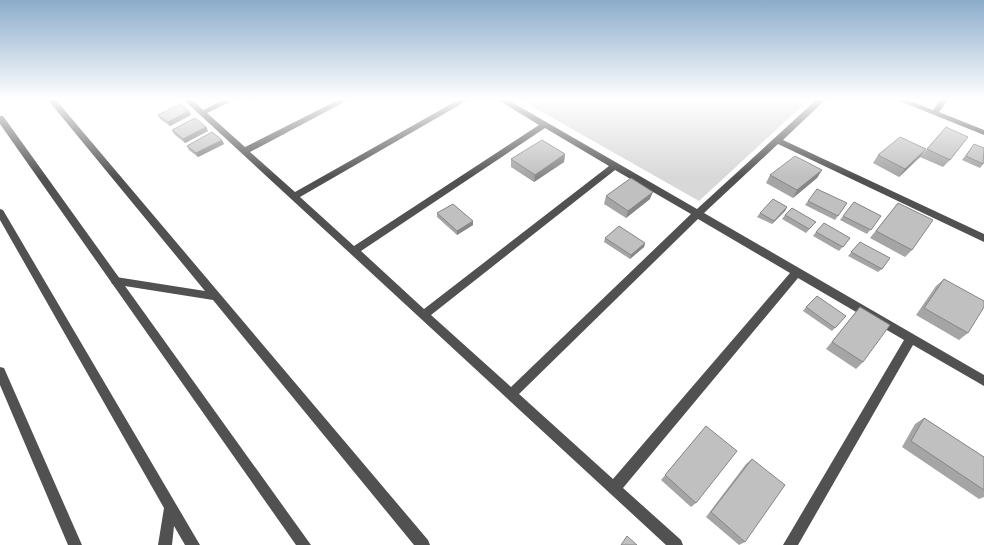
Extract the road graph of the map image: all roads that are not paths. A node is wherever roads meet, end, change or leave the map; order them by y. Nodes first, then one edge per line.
1 (5, 125) edge
2 (73, 125) edge
3 (216, 125) edge
4 (294, 125) edge
5 (419, 125) edge
6 (542, 125) edge
7 (546, 125) edge
8 (793, 125) edge
9 (964, 125) edge
10 (984, 133) edge
11 (777, 140) junction
12 (244, 151) junction
13 (615, 166) junction
14 (294, 197) junction
15 (0, 212) edge
16 (697, 214) junction
17 (984, 238) edge
18 (354, 251) junction
19 (797, 272) junction
20 (116, 281) junction
21 (213, 296) junction
22 (424, 316) junction
23 (911, 339) junction
24 (0, 372) edge
25 (984, 381) edge
26 (511, 394) junction
27 (614, 488) junction
28 (170, 509) junction
29 (74, 545) edge
30 (165, 545) edge
31 (193, 545) edge
32 (304, 545) edge
33 (423, 545) edge
34 (676, 545) edge
35 (790, 545) edge

1 - 20 street
2 - 21 street
3 - 12 street
4 - 12 street
5 - 14 street
6 - 18 street
7 - 13 street
8 - 11 street
9 - 10 street
11 - 16 street
11 - 17 street
12 - 14 street
13 - 16 street
13 - 22 street
14 - 18 street
15 - 28 street
16 - 19 street
16 - 26 street
18 - 22 street
19 - 23 street
19 - 27 street
20 - 21 street
20 - 32 street
21 - 33 street
22 - 26 street
23 - 25 street
23 - 35 street
24 - 29 street
26 - 27 street
27 - 34 street
28 - 30 street
28 - 31 street

